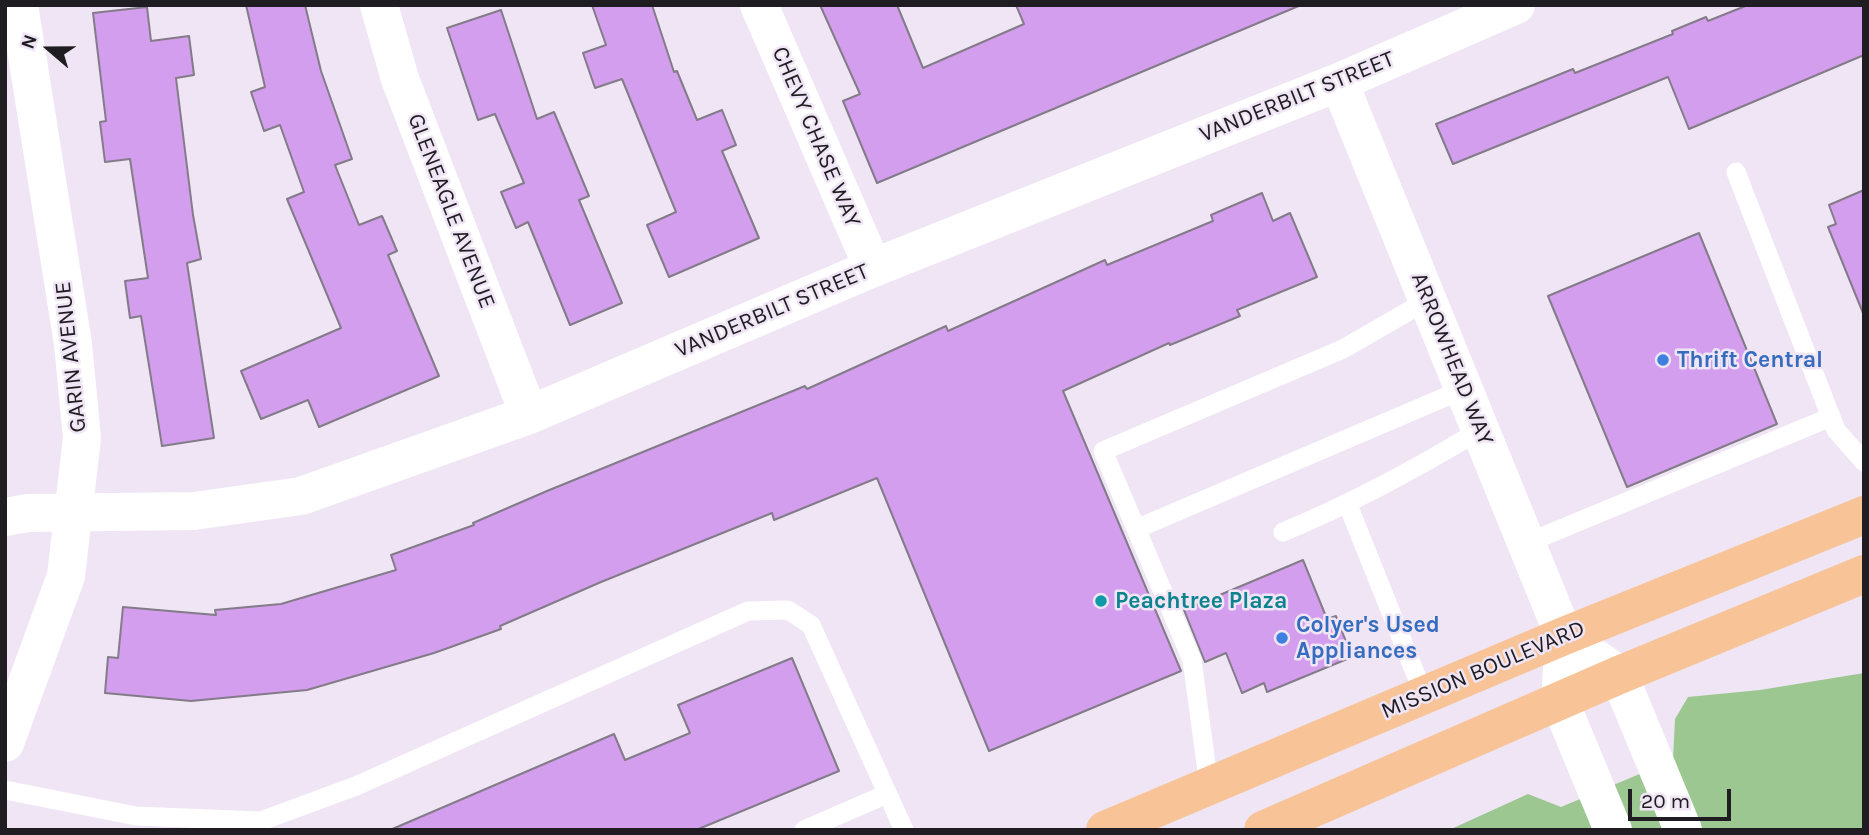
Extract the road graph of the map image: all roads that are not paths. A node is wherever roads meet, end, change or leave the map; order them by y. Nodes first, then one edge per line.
1 (19, 5) edge
2 (379, 5) edge
3 (759, 5) edge
4 (1516, 5) edge
5 (1339, 82) junction
6 (1736, 172) dead end
7 (873, 268) junction
8 (1428, 300) junction
9 (1464, 389) junction
10 (529, 415) junction
11 (1831, 418) junction
12 (1480, 429) junction
13 (1864, 462) edge
14 (1348, 505) junction
15 (73, 513) junction
16 (1864, 515) edge
17 (5, 517) edge
18 (1136, 529) junction
19 (1283, 533) dead end
20 (1527, 543) junction
21 (1864, 574) edge
22 (1564, 636) junction
23 (1619, 675) junction
24 (1424, 695) junction
25 (1560, 702) junction
26 (5, 743) edge
27 (1209, 786) junction
28 (5, 790) edge
29 (887, 794) junction
30 (804, 830) edge
31 (904, 830) edge
32 (1105, 830) edge
33 (1263, 830) edge
34 (1614, 830) edge
35 (1683, 830) edge

1 - 15 street, GARIN AVENUE
2 - 10 street, GLENEAGLE AVENUE
3 - 7 street, CHEVY CHASE WAY
4 - 5 street, VANDERBILT STREET
5 - 7 street, VANDERBILT STREET
5 - 8 street, ARROWHEAD WAY
6 - 11 lane
7 - 10 street, VANDERBILT STREET
8 - 9 street, ARROWHEAD WAY
8 - 18 lane
9 - 12 street, ARROWHEAD WAY
9 - 18 lane
10 - 15 street, VANDERBILT STREET
11 - 13 lane
11 - 20 lane
12 - 14 lane
12 - 20 street, ARROWHEAD WAY
14 - 19 lane
14 - 24 lane
15 - 17 street, VANDERBILT STREET
15 - 26 street, GARIN AVENUE
16 - 22 main road, MISSION BOULEVARD
18 - 27 lane
20 - 22 street, ARROWHEAD WAY
21 - 23 main road
22 - 23 street
22 - 24 main road, MISSION BOULEVARD
22 - 25 street, ARROWHEAD WAY
23 - 25 main road
23 - 35 street
24 - 27 main road, MISSION BOULEVARD
25 - 33 main road
25 - 34 street, ARROWHEAD WAY
27 - 32 main road, MISSION BOULEVARD
28 - 29 lane
29 - 30 lane
29 - 31 lane

